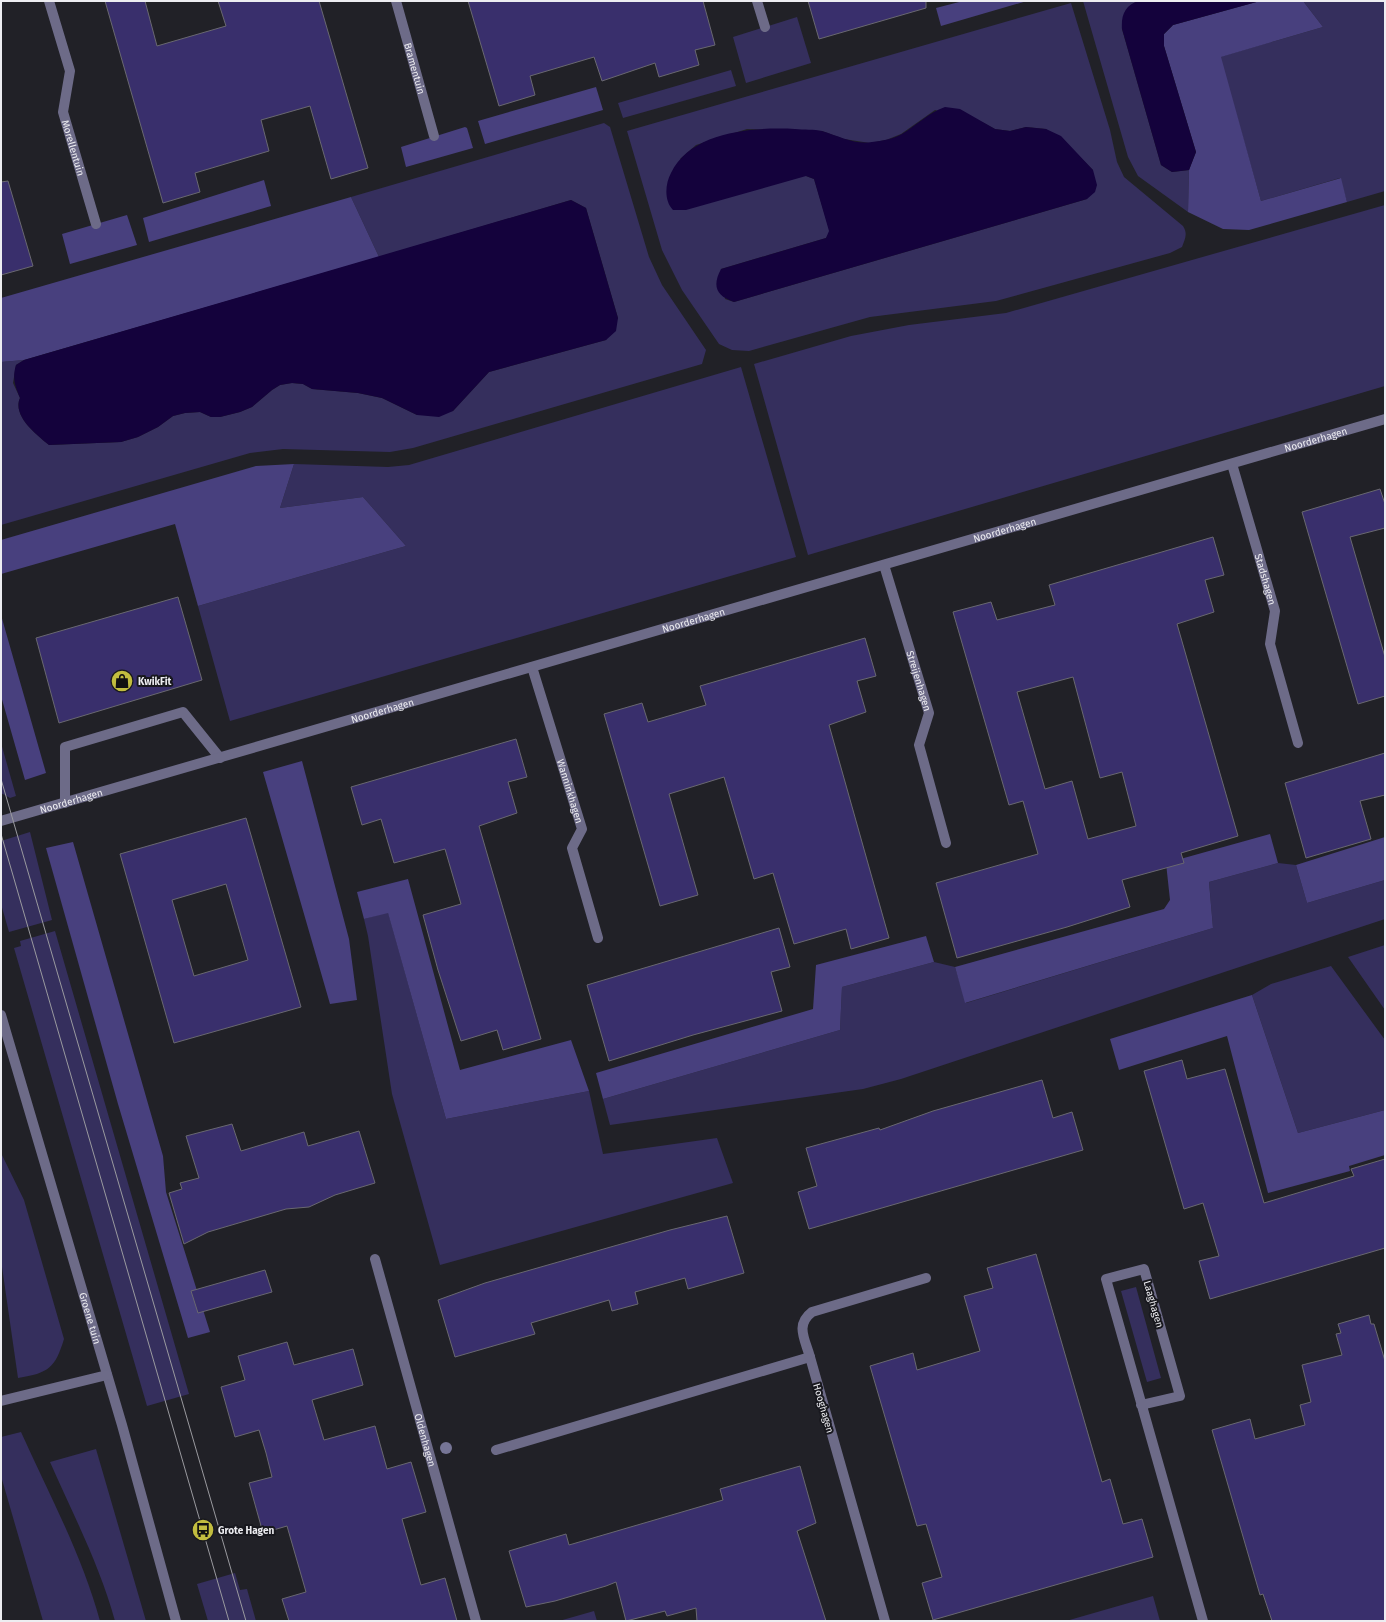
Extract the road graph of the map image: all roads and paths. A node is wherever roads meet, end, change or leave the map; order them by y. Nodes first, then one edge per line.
1 (49, 1) edge
2 (396, 1) edge
3 (757, 1) edge
4 (765, 27) dead end
5 (434, 136) dead end
6 (96, 224) dead end
7 (1385, 419) edge
8 (1232, 464) junction
9 (884, 565) junction
10 (532, 667) junction
11 (1298, 742) dead end
12 (220, 758) junction
13 (65, 803) junction
14 (1, 821) edge
15 (946, 843) dead end
16 (598, 938) dead end
17 (1, 1015) edge
18 (375, 1259) dead end
19 (926, 1278) dead end
20 (810, 1357) junction
21 (107, 1375) junction
22 (1, 1401) edge
23 (1141, 1405) junction
24 (496, 1450) dead end
25 (176, 1621) edge
26 (476, 1621) edge
27 (885, 1621) edge
28 (1203, 1621) edge

1 - 6 street, Morellentuin
2 - 5 street, Bramentuin
3 - 4 street
7 - 8 street, Noorderhagen
8 - 9 street, Noorderhagen
8 - 11 street, Stadshagen
9 - 10 street, Noorderhagen
9 - 15 street, Streijenhagen
10 - 12 street, Noorderhagen
10 - 16 street, Wanninkhagen
12 - 13 street, Noorderhagen
12 - 13 street
13 - 14 street, Noorderhagen
17 - 21 street, Groene tuin
18 - 26 street, Oldenhagen
19 - 20 street, Hooghagen
20 - 24 street
20 - 27 street, Hooghagen
21 - 22 street
21 - 25 street, Groene tuin
23 - 23 street, Laaghagen
23 - 28 street, Laaghagen

